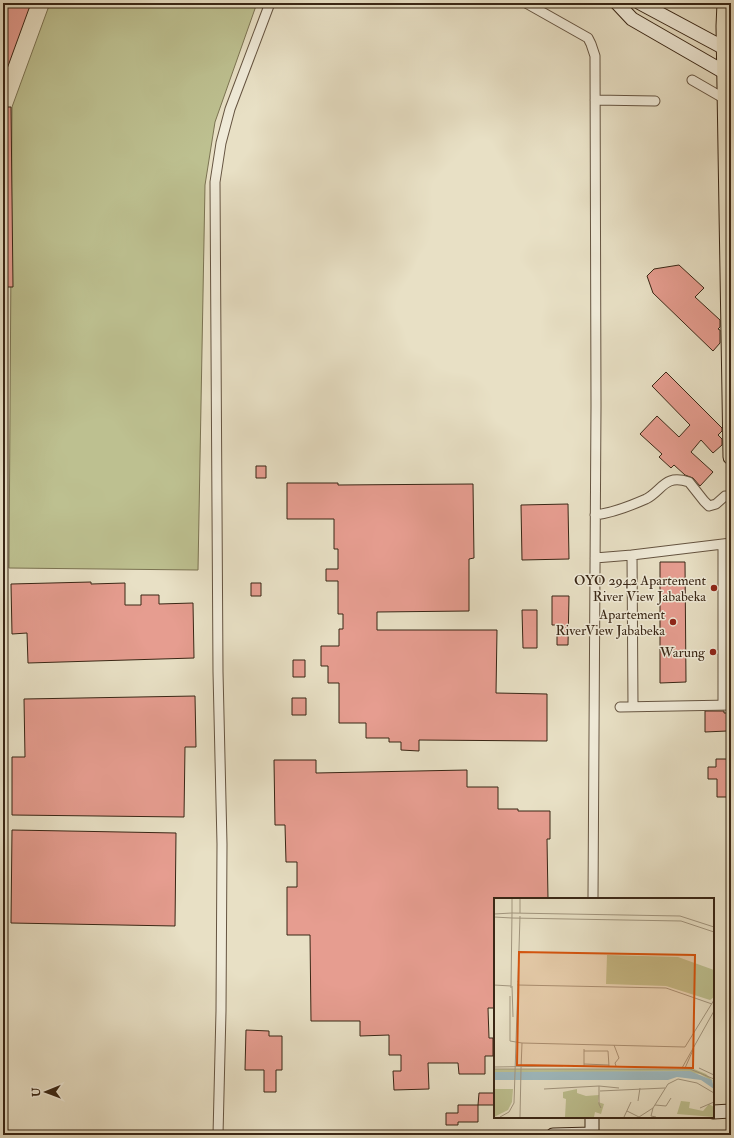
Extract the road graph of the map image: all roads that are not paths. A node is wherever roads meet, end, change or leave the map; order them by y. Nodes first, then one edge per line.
1 (270, 3) edge
2 (526, 3) edge
3 (617, 3) edge
4 (640, 3) edge
5 (725, 3) edge
6 (727, 27) edge
7 (728, 48) edge
8 (728, 72) edge
9 (692, 80) dead end
10 (595, 100) junction
11 (725, 100) junction
12 (655, 101) dead end
13 (731, 457) edge
14 (731, 497) edge
15 (595, 515) junction
16 (727, 544) edge
17 (632, 555) junction
18 (595, 558) junction
19 (727, 705) edge
20 (633, 706) junction
21 (620, 707) dead end
22 (593, 898) edge
23 (731, 1111) edge
24 (714, 1112) edge
25 (592, 1118) edge
26 (218, 1135) edge
27 (553, 1135) edge
28 (592, 1135) edge

1 - 26 street
2 - 10 street
3 - 8 street
4 - 7 street
5 - 6 main road
6 - 7 main road
7 - 8 main road
8 - 11 main road
9 - 11 street
10 - 12 street
10 - 15 street
11 - 13 main road
14 - 15 street
15 - 18 street
16 - 17 street
16 - 19 street
17 - 18 street
17 - 20 street
18 - 22 street
19 - 20 street
20 - 21 street
23 - 24 street
25 - 28 street
27 - 28 street

